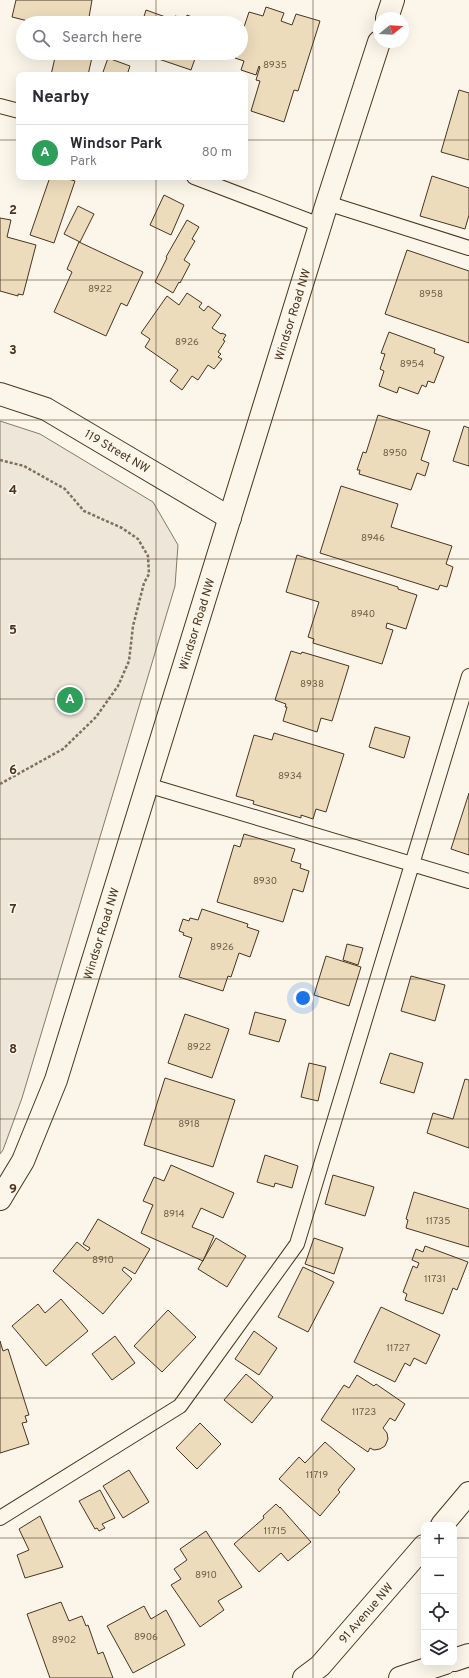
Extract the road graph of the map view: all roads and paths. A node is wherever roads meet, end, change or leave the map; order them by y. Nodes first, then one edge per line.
1 (393, 0) edge
2 (389, 12) edge
3 (377, 48) edge
4 (0, 106) edge
5 (16, 110) edge
6 (202, 180) edge
7 (327, 203) junction
8 (320, 226) junction
9 (469, 248) edge
10 (0, 394) edge
11 (0, 460) edge
12 (230, 518) junction
13 (469, 676) edge
14 (0, 784) edge
15 (147, 785) junction
16 (412, 864) junction
17 (469, 881) edge
18 (0, 1199) edge
19 (469, 1493) edge
20 (0, 1518) edge
21 (445, 1522) edge
22 (421, 1549) edge
23 (469, 1655) edge
24 (457, 1659) edge
25 (436, 1666) edge
26 (304, 1678) edge
27 (400, 1678) edge

1 - 2 street
3 - 7 street, Windsor Road NW
4 - 5 lane
6 - 8 lane
7 - 8 street, Windsor Road NW
7 - 9 lane
8 - 12 street, Windsor Road NW
10 - 12 street, 119 Street NW
11 - 14 path
12 - 15 street, Windsor Road NW
13 - 16 lane
15 - 16 lane
15 - 18 street, Windsor Road NW
16 - 17 lane
16 - 20 lane
19 - 21 street
22 - 26 street, 91 Avenue NW
23 - 24 street
25 - 27 street

